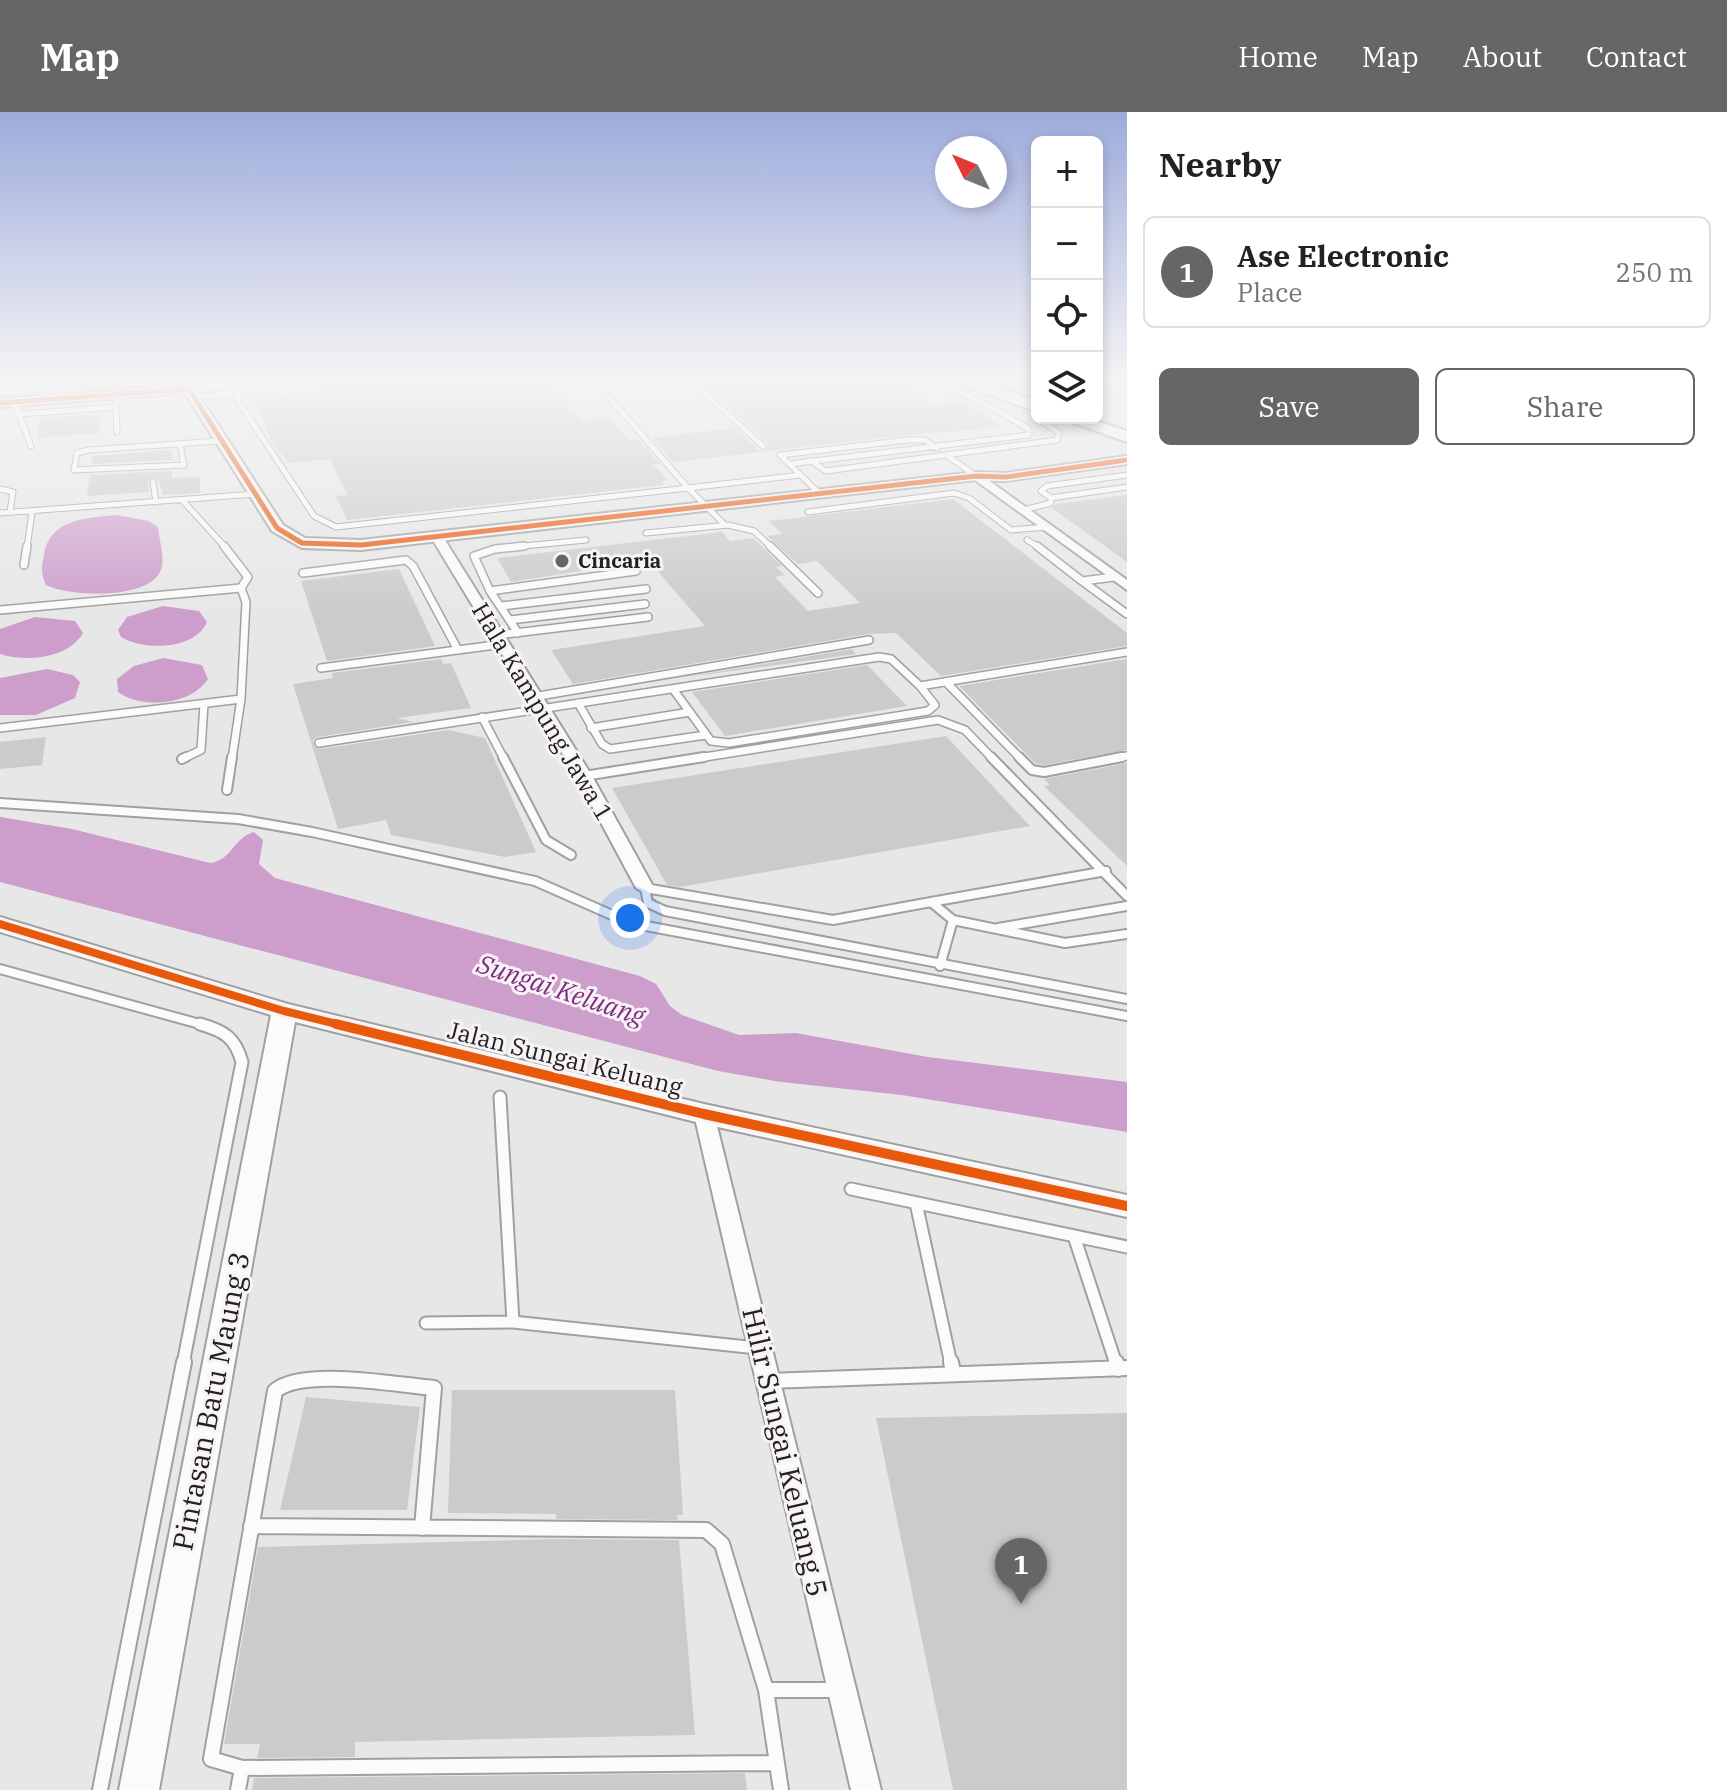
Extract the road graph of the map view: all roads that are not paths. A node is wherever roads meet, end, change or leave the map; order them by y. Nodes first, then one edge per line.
1 (76, 458) edge
2 (183, 458) edge
3 (231, 458) edge
4 (276, 458) edge
5 (662, 458) edge
6 (783, 458) edge
7 (835, 458) edge
8 (938, 458) edge
9 (952, 458) edge
10 (1079, 458) edge
11 (811, 461) junction
12 (789, 464) junction
13 (800, 475) junction
14 (1127, 475) edge
15 (976, 476) junction
16 (153, 482) dead end
17 (1127, 487) edge
18 (688, 488) junction
19 (0, 489) edge
20 (255, 494) junction
21 (820, 494) junction
22 (1052, 498) junction
23 (182, 500) junction
24 (156, 502) junction
25 (1060, 503) dead end
26 (705, 507) junction
27 (1024, 510) junction
28 (10, 512) junction
29 (32, 512) junction
30 (808, 512) dead end
31 (0, 513) edge
32 (724, 524) junction
33 (1048, 527) junction
34 (646, 533) dead end
35 (437, 537) junction
36 (586, 540) dead end
37 (1027, 540) dead end
38 (24, 565) dead end
39 (636, 571) dead end
40 (303, 573) dead end
41 (1114, 577) junction
42 (1082, 581) junction
43 (1127, 586) edge
44 (241, 588) junction
45 (646, 589) dead end
46 (490, 591) junction
47 (818, 593) dead end
48 (645, 604) dead end
49 (501, 606) junction
50 (0, 610) edge
51 (1127, 614) edge
52 (648, 617) dead end
53 (510, 620) junction
54 (518, 633) junction
55 (500, 639) junction
56 (869, 640) dead end
57 (458, 650) junction
58 (1127, 652) edge
59 (321, 668) dead end
60 (946, 682) junction
61 (920, 686) junction
62 (673, 689) junction
63 (241, 699) junction
64 (536, 702) junction
65 (578, 703) junction
66 (204, 704) junction
67 (690, 712) junction
68 (482, 717) junction
69 (0, 728) edge
70 (591, 728) junction
71 (706, 735) junction
72 (319, 743) dead end
73 (1127, 756) edge
74 (182, 759) dead end
75 (584, 776) junction
76 (227, 790) dead end
77 (0, 803) edge
78 (571, 855) dead end
79 (1106, 871) junction
80 (645, 888) junction
81 (1127, 896) edge
82 (931, 902) junction
83 (1127, 906) edge
84 (953, 920) junction
85 (0, 924) edge
86 (991, 929) junction
87 (1127, 934) edge
88 (940, 966) junction
89 (0, 969) edge
90 (1127, 999) edge
91 (284, 1011) junction
92 (1127, 1016) edge
93 (500, 1097) dead end
94 (704, 1114) junction
95 (851, 1189) dead end
96 (916, 1203) junction
97 (1127, 1206) edge
98 (1074, 1236) junction
99 (1127, 1247) edge
100 (513, 1322) junction
101 (426, 1323) dead end
102 (761, 1348) junction
103 (1122, 1368) edge
104 (953, 1372) junction
105 (768, 1381) junction
106 (251, 1526) junction
107 (422, 1528) junction
108 (766, 1690) junction
109 (842, 1690) junction
110 (776, 1763) junction
111 (242, 1768) junction
112 (100, 1790) edge
113 (139, 1790) edge
114 (238, 1790) edge
115 (781, 1790) edge
116 (866, 1790) edge

1 - 2 lane
3 - 20 street
4 - 18 lane
5 - 18 lane
6 - 12 lane
7 - 11 lane
8 - 11 lane
9 - 15 lane
10 - 15 street
11 - 12 lane
12 - 13 lane
13 - 18 lane
13 - 21 lane
14 - 22 lane
15 - 21 street
15 - 27 street
16 - 24 lane
17 - 22 lane
18 - 26 lane
19 - 28 lane
20 - 23 lane
20 - 35 street
21 - 26 street
22 - 25 lane
22 - 27 lane
23 - 24 lane
23 - 44 lane
24 - 29 lane
26 - 32 lane
26 - 35 street
27 - 33 street
28 - 29 lane
28 - 31 lane
29 - 38 lane
30 - 33 lane
32 - 34 lane
32 - 47 lane
33 - 41 street
35 - 55 street, Hala Kampung Jawa 1
36 - 46 lane
37 - 42 lane
39 - 46 lane
40 - 57 lane
41 - 42 lane
41 - 43 street
42 - 51 lane
44 - 50 lane
44 - 63 lane
45 - 49 lane
46 - 49 lane
48 - 53 lane
49 - 53 lane
52 - 54 lane
53 - 54 lane
54 - 55 lane
55 - 57 lane
55 - 64 street, Hala Kampung Jawa 1
56 - 64 lane
57 - 59 lane
58 - 60 lane
60 - 61 lane
60 - 73 lane
61 - 62 lane
61 - 71 lane
62 - 65 lane
62 - 67 lane
63 - 66 lane
63 - 76 lane
64 - 65 lane
64 - 68 lane
64 - 75 street, Hala Kampung Jawa 1
65 - 70 lane
66 - 69 lane
66 - 74 lane
67 - 70 lane
67 - 71 lane
68 - 72 lane
68 - 78 lane
70 - 71 lane
75 - 79 lane
75 - 80 street, Hala Kampung Jawa 1
77 - 92 lane
79 - 81 lane
79 - 82 lane
80 - 82 lane
80 - 88 lane
82 - 84 lane
83 - 86 lane
84 - 86 lane
84 - 88 lane
85 - 91 street, Jalan Sungai Keluang
86 - 87 lane
88 - 90 lane
89 - 112 lane
91 - 94 street, Jalan Sungai Keluang
91 - 113 street, Pintasan Batu Maung 3
93 - 100 lane
94 - 97 street, Jalan Sungai Keluang
94 - 102 street, Hilir Sungai Keluang 5
95 - 96 lane
96 - 98 lane
96 - 104 lane
98 - 99 lane
98 - 103 lane
100 - 101 lane
100 - 102 lane
102 - 105 street, Hilir Sungai Keluang 5
103 - 104 lane
104 - 105 lane
105 - 109 street, Hilir Sungai Keluang 5
106 - 107 lane
106 - 107 lane
106 - 111 lane
107 - 108 lane
108 - 109 lane
108 - 110 lane
109 - 116 street, Hilir Sungai Keluang 5
110 - 111 lane
110 - 115 lane
111 - 114 lane

